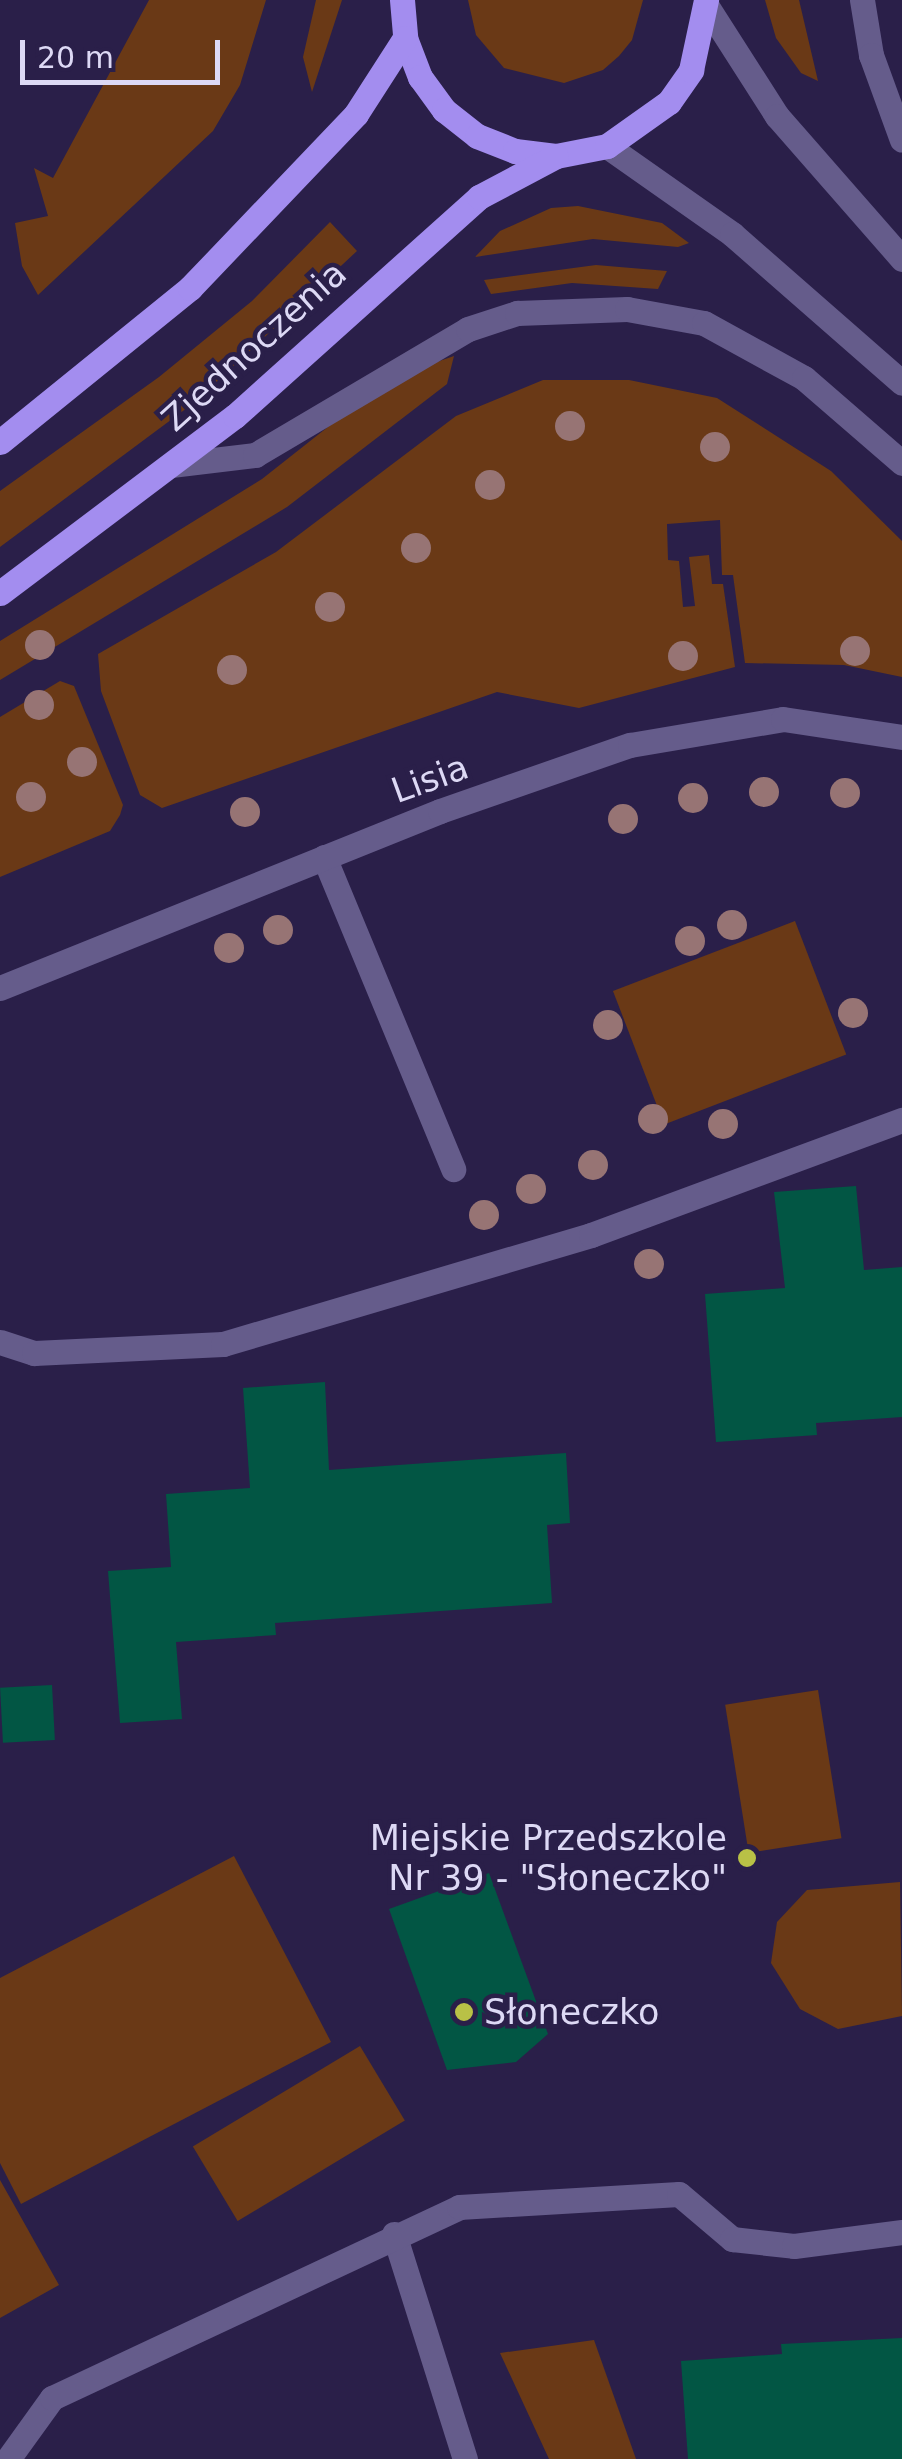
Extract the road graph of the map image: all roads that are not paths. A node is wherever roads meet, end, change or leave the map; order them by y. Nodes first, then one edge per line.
1 (402, 0) edge
2 (862, 0) edge
3 (706, 2) edge
4 (405, 38) junction
5 (902, 140) edge
6 (606, 146) junction
7 (556, 156) junction
8 (902, 260) edge
9 (902, 383) edge
10 (0, 442) edge
11 (902, 463) edge
12 (171, 465) junction
13 (0, 593) edge
14 (902, 738) edge
15 (324, 857) junction
16 (0, 988) edge
17 (902, 1120) edge
18 (453, 1169) dead end
19 (0, 1342) edge
20 (902, 2232) edge
21 (394, 2234) junction
22 (8, 2459) edge
23 (466, 2459) edge

1 - 4 main road
2 - 5 street
3 - 6 main road
3 - 8 street
4 - 7 main road
4 - 10 main road
6 - 7 main road
6 - 9 street
7 - 12 main road, Zjednoczenia
11 - 12 street
12 - 13 main road, Zjednoczenia
14 - 15 street, Lisia
15 - 16 street, Lisia
15 - 18 street
17 - 19 street
20 - 21 street
21 - 22 street
21 - 23 street

